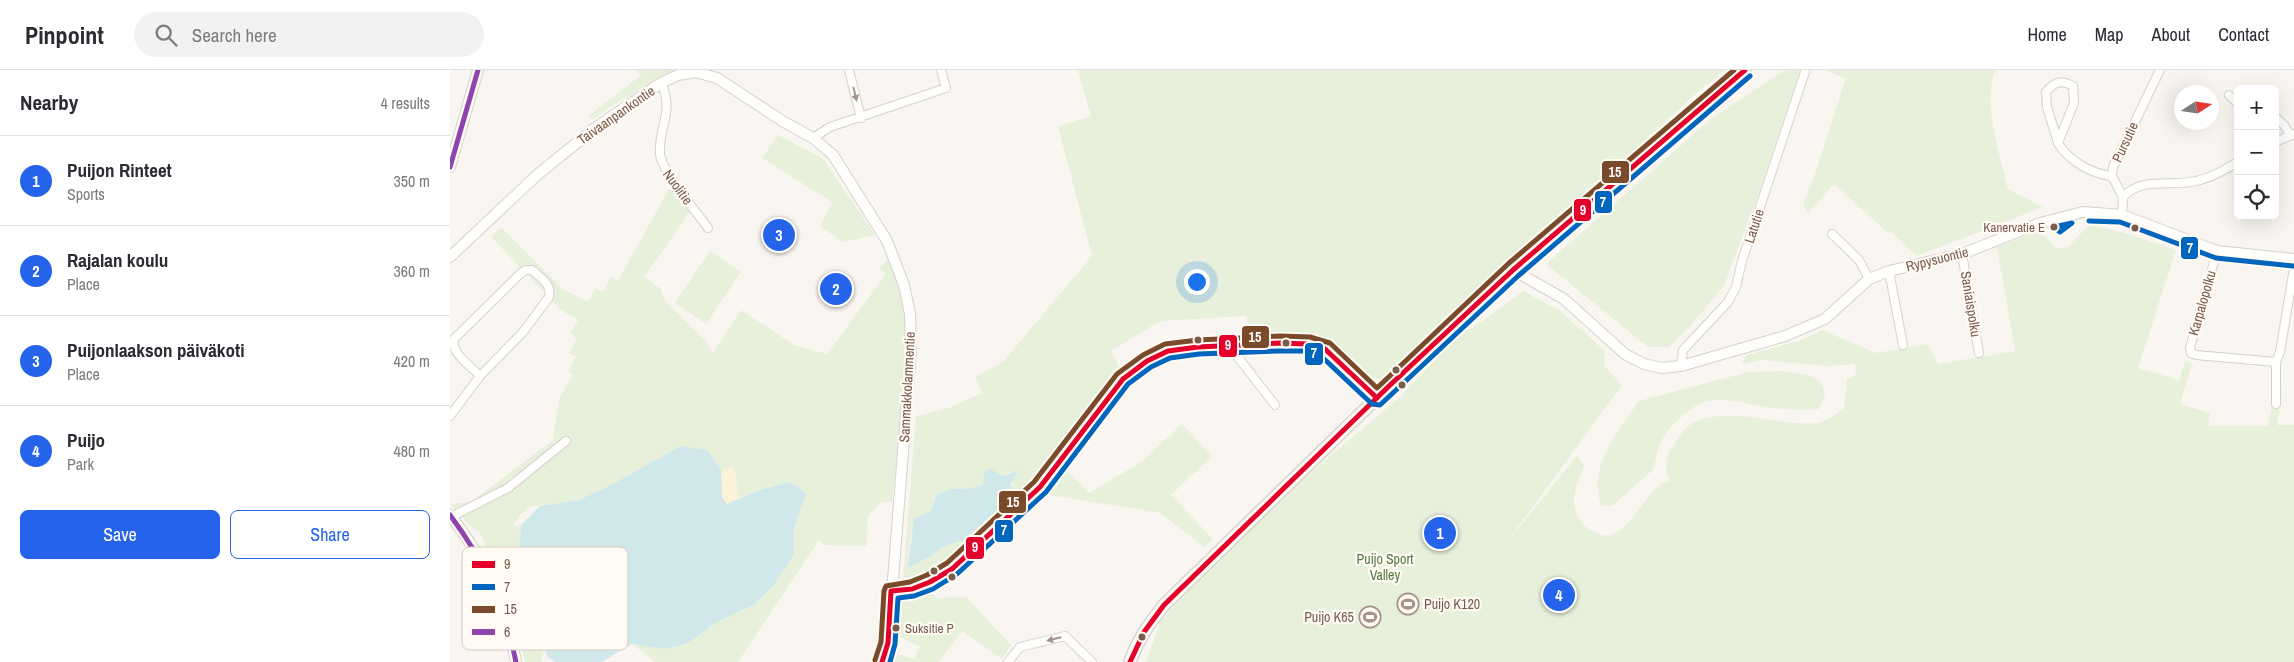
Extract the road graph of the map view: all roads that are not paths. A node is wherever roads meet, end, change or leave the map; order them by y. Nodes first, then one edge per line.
1 (478, 70) edge
2 (849, 70) edge
3 (941, 70) edge
4 (1745, 70) edge
5 (2160, 70) edge
6 (1805, 72) dead end
7 (661, 83) junction
8 (2229, 95) dead end
9 (2234, 100) edge
10 (861, 118) junction
11 (2279, 121) edge
12 (2292, 135) edge
13 (814, 138) junction
14 (2279, 140) edge
15 (2058, 142) junction
16 (2234, 164) edge
17 (450, 167) edge
18 (2112, 176) junction
19 (2123, 197) junction
20 (2122, 216) junction
21 (708, 228) dead end
22 (1832, 234) dead end
23 (2217, 251) junction
24 (1962, 254) junction
25 (450, 257) edge
26 (2294, 259) edge
27 (2294, 268) edge
28 (1513, 270) junction
29 (1889, 271) junction
30 (1869, 279) junction
31 (1903, 345) dead end
32 (1230, 346) junction
33 (1979, 353) dead end
34 (2276, 362) junction
35 (1681, 366) junction
36 (480, 376) junction
37 (1377, 398) junction
38 (2276, 404) dead end
39 (1276, 405) dead end
40 (450, 416) edge
41 (566, 441) dead end
42 (451, 516) edge
43 (474, 547) edge
44 (891, 592) junction
45 (882, 662) edge
46 (1008, 662) edge
47 (1092, 662) edge
48 (1130, 662) edge

1 - 17 street
2 -> 10 street
3 - 10 street
4 - 28 main road
5 - 18 street, Pursutie
6 - 35 street, Latutie
7 - 13 street, Taivaanpankontie
7 - 21 street, Nuolitie
7 - 25 street, Taivaanpankontie
8 - 9 street
10 - 13 street
11 - 12 street
12 - 14 street
13 - 44 street, Sammakkolammentie
15 - 15 street
15 - 18 street
16 - 19 street
18 - 19 street, Pursutie
19 - 20 street
20 - 23 street, Rypysuontie
20 - 24 street, Rypysuontie
22 - 30 street
23 - 26 street, Rypysuontie
23 - 34 street, Karpalopolku
24 - 29 street, Rypysuontie
24 - 33 street, Saniaispolku
27 - 34 street
28 - 35 street, Rypysuontie
28 - 37 main road
29 - 30 street, Rypysuontie
29 - 31 street
30 - 35 street, Rypysuontie
32 - 37 street
32 - 39 street
32 - 44 street
34 - 38 street
36 - 36 street
36 - 40 street
37 - 48 main road
41 - 42 street
42 - 43 street
44 - 45 street, Sammakkolammentie
47 -> 46 street

